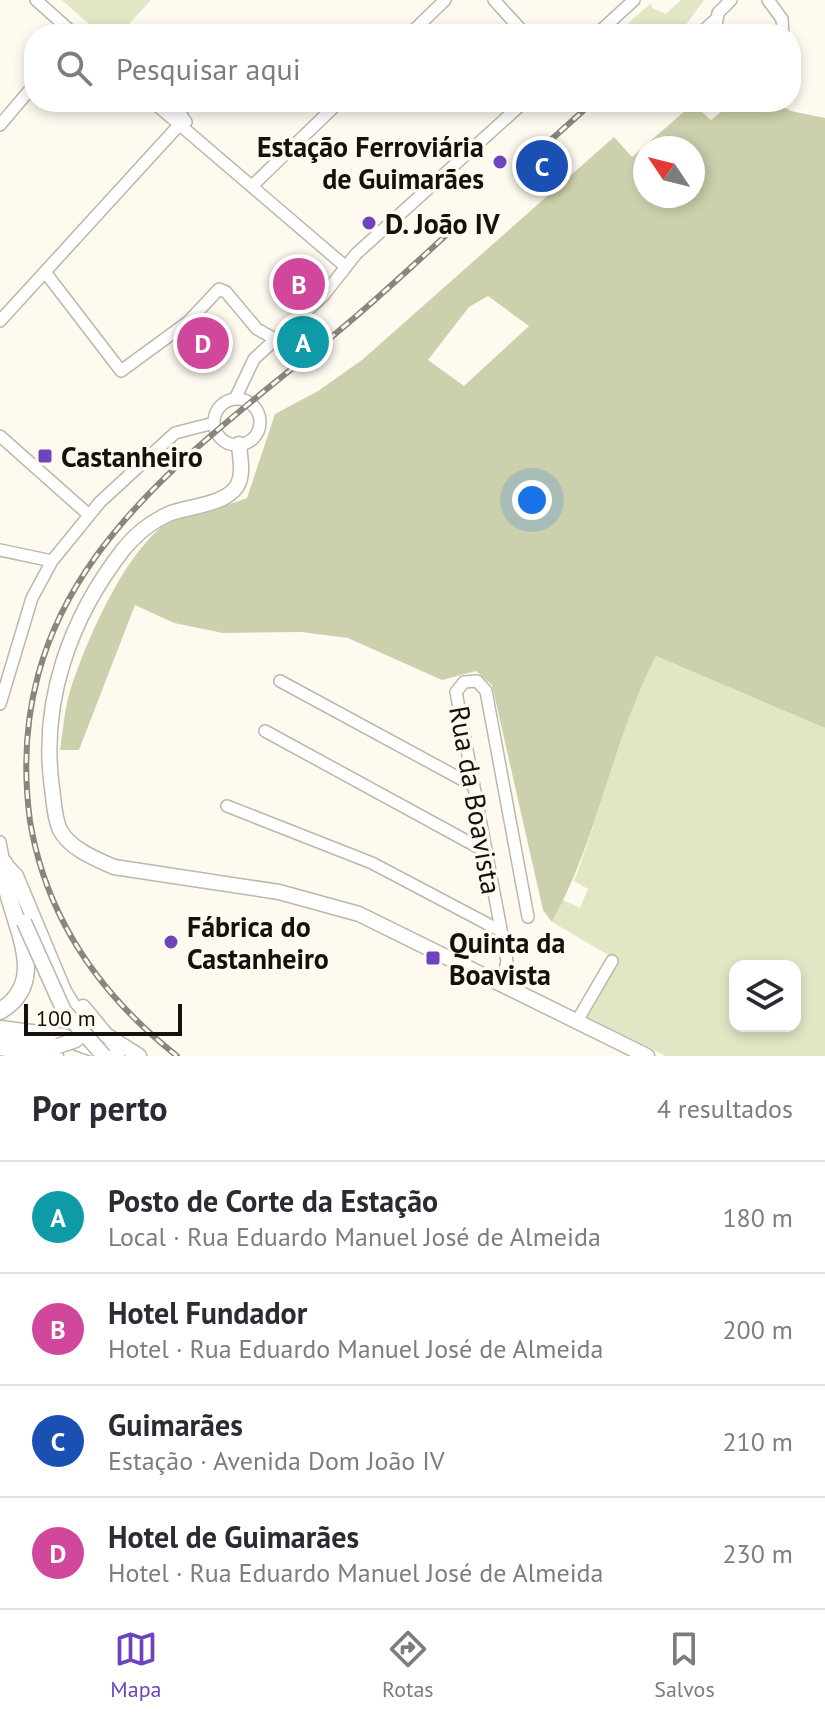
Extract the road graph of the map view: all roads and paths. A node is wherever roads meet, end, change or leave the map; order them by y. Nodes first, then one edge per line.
1 (36, 0) edge
2 (445, 0) edge
3 (494, 0) edge
4 (634, 0) edge
5 (717, 0) edge
6 (731, 0) edge
7 (768, 0) edge
8 (717, 16) junction
9 (63, 24) edge
10 (420, 24) edge
11 (516, 24) edge
12 (608, 24) edge
13 (709, 24) edge
14 (716, 24) edge
15 (782, 24) edge
16 (24, 97) edge
17 (165, 112) edge
18 (173, 112) edge
19 (181, 112) edge
20 (329, 112) edge
21 (513, 112) edge
22 (169, 115) junction
23 (180, 124) junction
24 (0, 125) edge
25 (254, 184) junction
26 (346, 267) junction
27 (45, 272) junction
28 (0, 321) edge
29 (275, 339) junction
30 (235, 399) junction
31 (214, 423) junction
32 (0, 436) edge
33 (239, 444) junction
34 (89, 515) junction
35 (0, 550) edge
36 (52, 561) junction
37 (280, 681) dead end
38 (0, 704) edge
39 (265, 731) dead end
40 (472, 785) junction
41 (227, 806) dead end
42 (0, 842) edge
43 (485, 851) junction
44 (2, 862) edge
45 (528, 917) dead end
46 (499, 930) junction
47 (612, 961) dead end
48 (56, 973) junction
49 (502, 984) junction
50 (0, 1011) edge
51 (577, 1021) junction
52 (0, 1029) edge
53 (0, 1039) edge
54 (0, 1047) edge
55 (57, 1051) edge
56 (104, 1056) edge
57 (116, 1056) edge
58 (139, 1056) edge
59 (647, 1056) edge

1 - 9 street
2 - 10 street
3 - 11 street
4 - 12 street
5 - 8 street
6 - 8 street
7 - 15 street
8 - 13 street
8 - 14 street
16 - 24 street
17 - 22 street
18 - 22 street
19 - 25 street
20 - 25 street
21 - 26 street
22 - 23 street
23 - 25 street
23 - 27 street
25 - 26 street
26 - 29 street
27 - 28 street
27 - 29 street
29 - 30 street
30 - 31 street
30 - 33 street
31 - 33 street
31 - 34 street
32 - 34 street
33 - 49 main road
34 - 36 street
35 - 36 street
36 - 38 street
37 - 40 street
39 - 43 street
40 - 43 street, Rua da Boavista
40 - 45 street, Rua da Boavista
41 - 46 street
42 - 44 street
43 - 46 street, Rua da Boavista
44 - 48 main road
44 - 50 highway
44 - 56 main road, bridge
46 - 49 street, Rua da Boavista
47 - 51 street
48 - 55 main road, bridge
48 - 58 main road
49 - 51 main road
51 - 59 main road
52 - 57 highway
53 - 55 main road
54 - 55 highway

